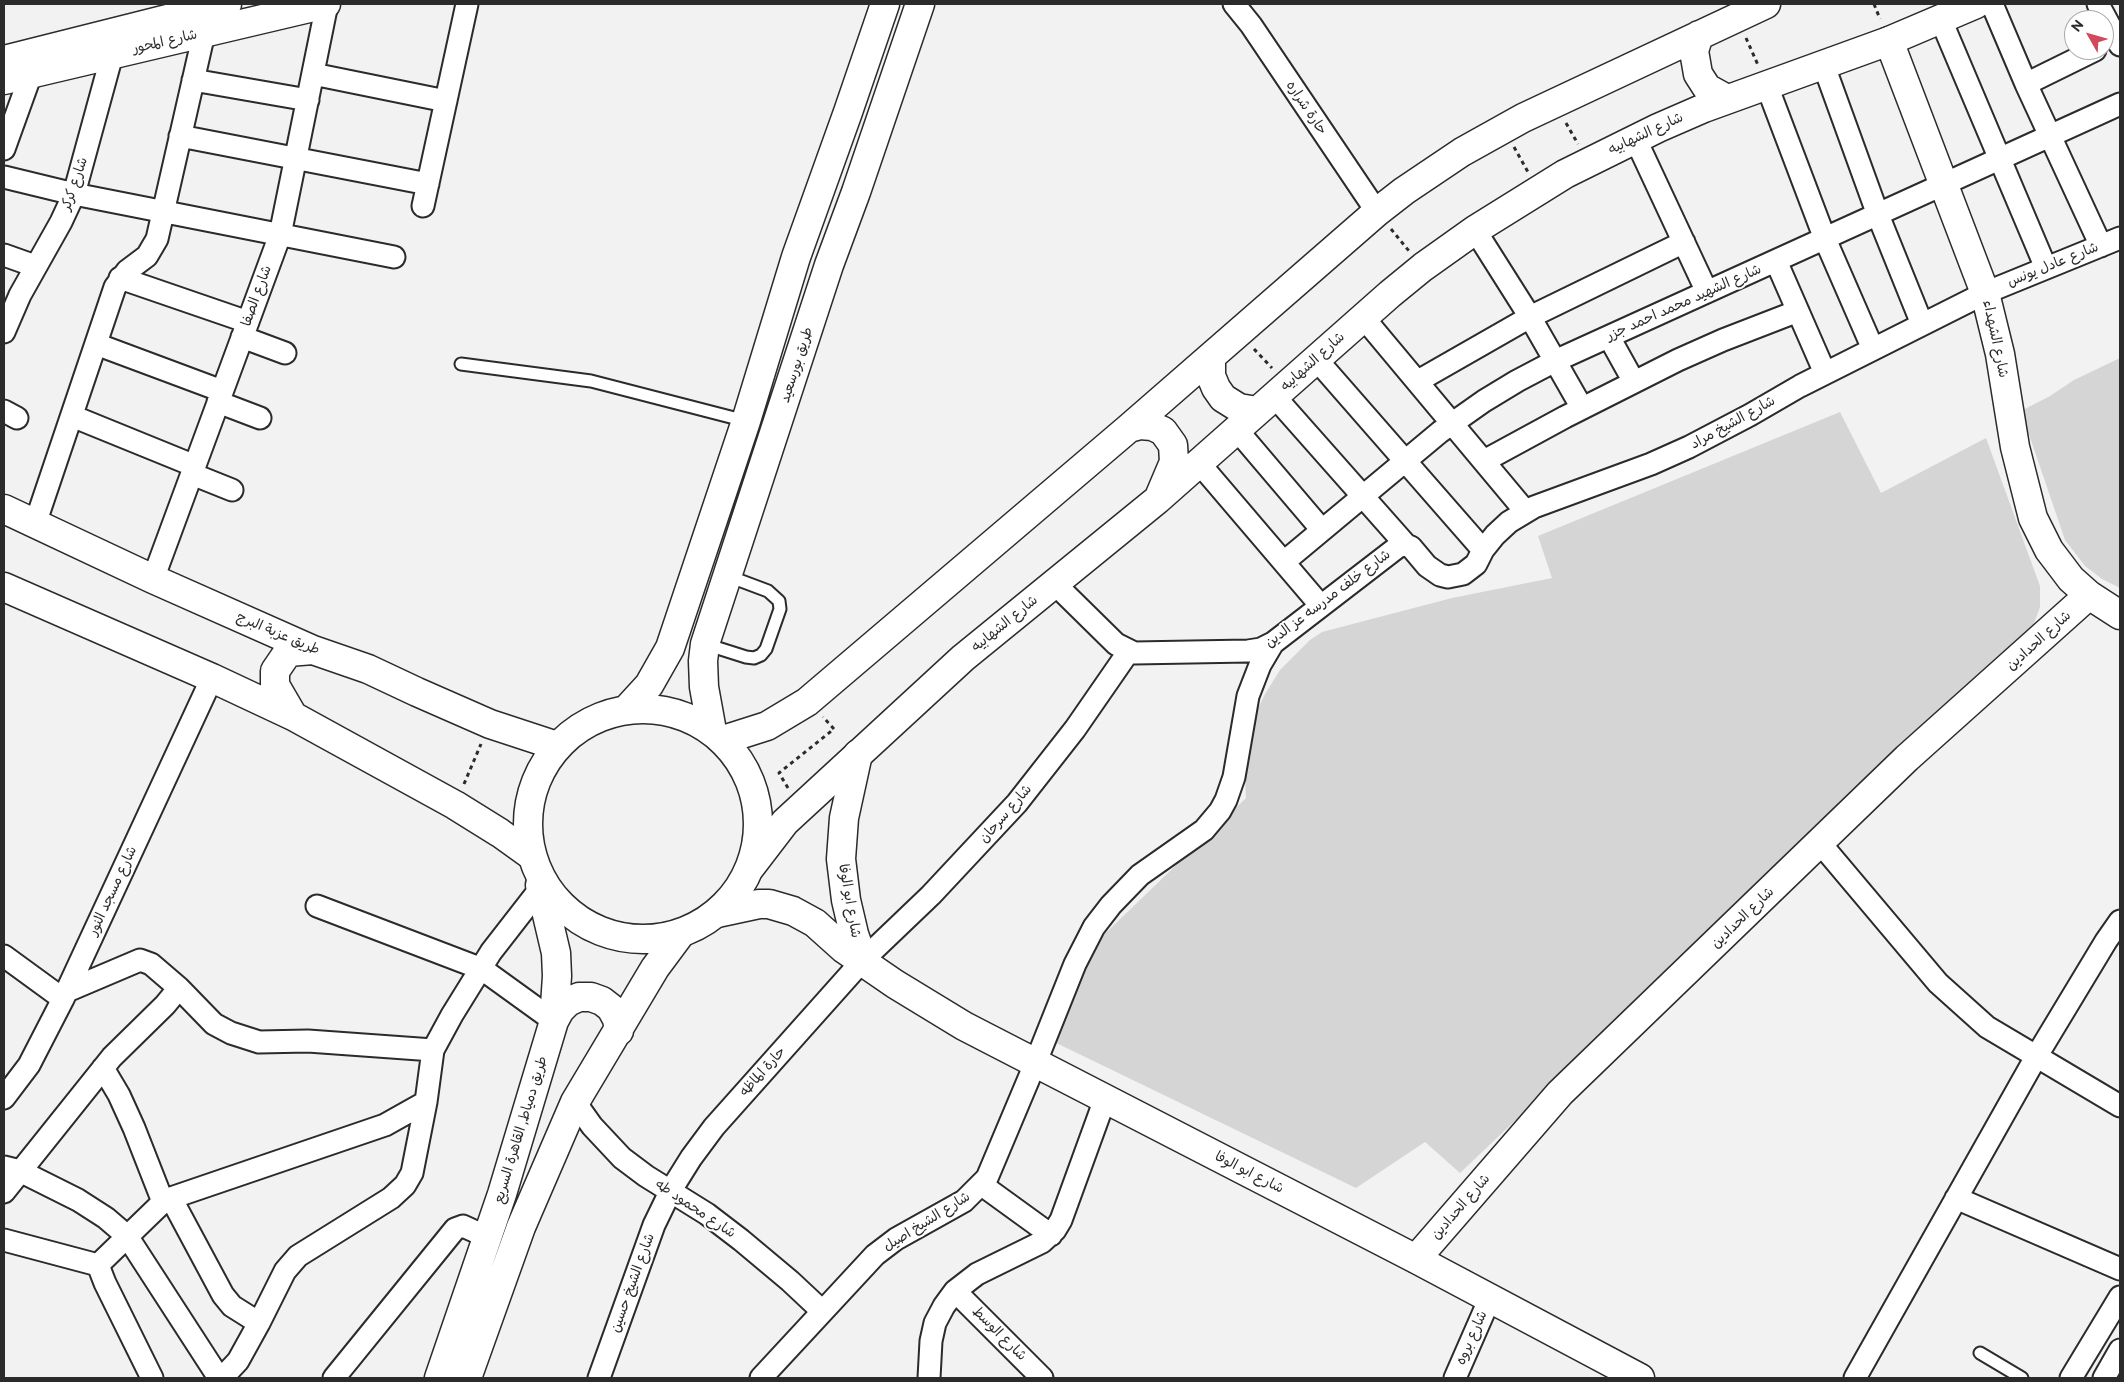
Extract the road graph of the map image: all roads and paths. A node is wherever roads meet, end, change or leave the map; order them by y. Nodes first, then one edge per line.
1 (228, 4) edge
2 (327, 4) edge
3 (467, 4) edge
4 (885, 4) edge
5 (920, 4) edge
6 (1234, 4) edge
7 (1766, 4) edge
8 (1976, 4) edge
9 (1992, 4) edge
10 (2098, 4) edge
11 (1737, 17) junction
12 (1941, 20) junction
13 (204, 33) junction
14 (1699, 35) junction
15 (1889, 41) junction
16 (2115, 42) edge
17 (112, 55) junction
18 (4, 60) edge
19 (2075, 60) edge
20 (1824, 66) junction
21 (31, 74) junction
22 (313, 74) junction
23 (4, 80) edge
24 (193, 80) junction
25 (2026, 84) junction
26 (1767, 86) junction
27 (1727, 99) junction
28 (308, 100) junction
29 (446, 101) junction
30 (1554, 103) junction
31 (2120, 104) edge
32 (1504, 128) junction
33 (180, 136) junction
34 (2050, 136) junction
35 (1635, 138) junction
36 (4, 149) edge
37 (296, 158) junction
38 (1999, 160) junction
39 (1588, 162) junction
40 (4, 177) edge
41 (428, 184) junction
42 (821, 184) junction
43 (1943, 185) junction
44 (1538, 190) junction
45 (856, 192) junction
46 (74, 194) junction
47 (423, 206) dead end
48 (162, 212) junction
49 (1377, 212) junction
50 (1878, 215) junction
51 (1475, 230) junction
52 (280, 235) junction
53 (2120, 238) edge
54 (1825, 239) junction
55 (1684, 242) junction
56 (2101, 246) junction
57 (4, 256) edge
58 (394, 257) dead end
59 (796, 257) junction
60 (1776, 261) junction
61 (829, 265) junction
62 (35, 266) junction
63 (1423, 267) junction
64 (2046, 268) junction
65 (120, 278) junction
66 (1707, 292) junction
67 (1985, 293) junction
68 (1798, 311) junction
69 (1363, 317) junction
70 (1530, 317) junction
71 (1922, 324) junction
72 (4, 327) edge
73 (245, 330) junction
74 (1239, 333) junction
75 (1609, 337) junction
76 (96, 344) junction
77 (1873, 349) junction
78 (285, 353) dead end
79 (1211, 357) junction
80 (1316, 359) junction
81 (1555, 362) junction
82 (462, 364) dead end
83 (1825, 373) junction
84 (1418, 381) junction
85 (1634, 382) junction
86 (220, 397) junction
87 (1273, 398) junction
88 (1582, 408) junction
89 (72, 416) junction
90 (260, 418) dead end
91 (746, 421) junction
92 (1453, 423) junction
93 (1129, 428) junction
94 (1237, 430) junction
95 (1405, 461) junction
96 (1484, 462) junction
97 (1199, 463) junction
98 (193, 470) junction
99 (232, 490) dead end
100 (1364, 496) junction
101 (1157, 500) junction
102 (4, 509) edge
103 (1526, 512) junction
104 (36, 524) junction
105 (1322, 530) junction
106 (1406, 544) junction
107 (1483, 550) junction
108 (1284, 562) junction
109 (728, 576) junction
110 (153, 579) junction
111 (1054, 583) junction
112 (4, 587) edge
113 (2090, 595) junction
114 (1322, 606) junction
115 (2120, 615) edge
116 (1273, 643) junction
117 (706, 644) junction
118 (313, 650) junction
119 (1129, 651) junction
120 (212, 678) junction
121 (807, 702) junction
122 (627, 709) junction
123 (293, 716) junction
124 (490, 724) junction
125 (717, 735) junction
126 (557, 746) junction
127 (858, 754) junction
128 (455, 805) junction
129 (800, 808) junction
130 (1820, 843) junction
131 (749, 869) junction
132 (537, 874) junction
133 (317, 906) dead end
134 (717, 913) junction
135 (2120, 921) edge
136 (681, 933) junction
137 (2113, 945) edge
138 (4, 956) edge
139 (863, 960) junction
140 (482, 969) junction
141 (179, 988) junction
142 (65, 995) junction
143 (554, 1020) junction
144 (619, 1031) junction
145 (433, 1050) junction
146 (2036, 1057) junction
147 (1035, 1064) junction
148 (103, 1068) junction
149 (4, 1098) edge
150 (1105, 1099) junction
151 (426, 1102) junction
152 (575, 1102) junction
153 (2120, 1106) edge
154 (12, 1169) edge
155 (982, 1185) junction
156 (671, 1190) junction
157 (4, 1192) edge
158 (1956, 1198) junction
159 (167, 1200) junction
160 (1051, 1235) junction
161 (127, 1236) junction
162 (487, 1237) junction
163 (4, 1240) edge
164 (1416, 1259) junction
165 (98, 1264) junction
166 (2120, 1269) edge
167 (955, 1291) junction
168 (2120, 1297) edge
169 (1490, 1298) junction
170 (822, 1310) junction
171 (259, 1323) junction
172 (2120, 1350) edge
173 (1980, 1353) dead end
174 (152, 1378) edge
175 (220, 1378) edge
176 (334, 1378) edge
177 (438, 1378) edge
178 (467, 1378) edge
179 (599, 1378) edge
180 (761, 1378) edge
181 (929, 1378) edge
182 (1042, 1378) edge
183 (1455, 1378) edge
184 (1640, 1378) edge
185 (1855, 1378) edge
186 (2022, 1378) edge
187 (2071, 1378) edge
188 (2104, 1378) edge

1 - 18 main road, شارع المحور
2 - 13 main road, شارع المحور
2 - 22 street, شارع الصفا
3 - 29 street
4 - 42 main road
5 - 45 main road, طريق بورسعيد
6 - 49 street, حارة شراره
7 - 11 main road
8 - 12 main road, شارع الشهابيه
9 - 25 street
10 - 16 street
11 - 14 main road
11 - 26 path
12 - 15 main road, شارع الشهابيه
12 - 38 street
13 - 17 main road, شارع المحور
13 - 24 street
14 - 27 main road
14 - 30 main road
15 - 20 main road, شارع الشهابيه
15 - 43 main road, شارع الشهداء
17 - 21 main road, شارع المحور
17 - 46 street, شارع كركر
19 - 25 street
20 - 26 main road, شارع الشهابيه
20 - 50 street
21 - 23 main road, شارع المحور
21 - 36 street
22 - 28 street, شارع الصفا
22 - 29 street
24 - 28 street
24 - 33 street
25 - 34 street
26 - 27 main road, شارع الشهابيه
26 - 54 street
27 - 35 main road, شارع الشهابيه
28 - 37 street, شارع الصفا
29 - 41 street
30 - 32 main road
30 - 39 path
31 - 34 street, شارع الشهيد محمد احمد جزر
32 - 44 path
32 - 49 main road
33 - 37 street
33 - 48 street
34 - 38 street, شارع الشهيد محمد احمد جزر
34 - 56 street
35 - 39 main road, شارع الشهابيه
35 - 55 street
37 - 41 street
37 - 52 street, شارع الصفا
38 - 43 street, شارع الشهيد محمد احمد جزر
38 - 64 street
39 - 44 main road, شارع الشهابيه
40 - 46 street
41 - 47 street
42 - 45 main road
42 - 59 main road
43 - 50 street, شارع الشهيد محمد احمد جزر
43 - 67 main road, شارع الشهداء
44 - 51 main road, شارع الشهابيه
45 - 61 main road, طريق بورسعيد
46 - 48 street
46 - 62 street, شارع كركر
48 - 52 street
48 - 65 street
49 - 63 path
49 - 74 main road
50 - 54 street, شارع الشهيد محمد احمد جزر
50 - 71 street
51 - 63 main road, شارع الشهابيه
51 - 70 street
52 - 58 street
52 - 73 street, شارع الصفا
53 - 56 street, شارع عادل يونس
54 - 60 street, شارع الشهيد محمد احمد جزر
54 - 77 street
55 - 66 street
55 - 70 street
56 - 64 street, شارع عادل يونس
57 - 62 street
59 - 61 main road
59 - 91 main road
60 - 66 street, شارع الشهيد محمد احمد جزر
60 - 68 street
61 - 109 main road, طريق بورسعيد
62 - 72 street, شارع كركر
63 - 69 main road, شارع الشهابيه
64 - 67 street, شارع عادل يونس
65 - 73 street
65 - 76 street
66 - 75 street, شارع الشهيد محمد احمد جزر
67 - 71 street, شارع الشيخ مراد
67 - 113 main road, شارع الشهداء
68 - 83 street
68 - 85 street
69 - 80 main road, شارع الشهابيه
69 - 84 street
70 - 81 street
70 - 84 street
71 - 77 street, شارع الشيخ مراد
73 - 78 street
73 - 86 street, شارع الصفا
74 - 79 main road
74 - 87 path
75 - 81 street, شارع الشهيد محمد احمد جزر
75 - 85 street
76 - 86 street
76 - 89 street
77 - 83 street, شارع الشيخ مراد
79 - 87 main road
79 - 93 main road
80 - 87 main road, شارع الشهابيه
80 - 95 street
81 - 88 street
81 - 92 street, شارع الشهيد محمد احمد جزر
82 - 91 lane
83 - 103 street, شارع الشيخ مراد
84 - 92 street
85 - 88 street
86 - 90 street
86 - 98 street, شارع الصفا
87 - 94 main road, شارع الشهابيه
87 - 100 street
88 - 96 street
89 - 98 street
89 - 104 street
91 - 122 main road
92 - 95 street, شارع الشهيد محمد احمد جزر
92 - 96 street
93 - 101 main road
93 - 121 main road
94 - 97 main road, شارع الشهابيه
94 - 105 street
95 - 100 street, شارع الشهيد محمد احمد جزر
95 - 107 street
96 - 103 street
97 - 101 main road, شارع الشهابيه
97 - 108 street
98 - 99 street
98 - 110 street, شارع الصفا
100 - 105 street, شارع الشهيد محمد احمد جزر
100 - 106 street
101 - 111 main road, شارع الشهابيه
102 - 104 main road, طريق عزبة البرج
103 - 107 street, شارع الشيخ مراد
104 - 110 main road, طريق عزبة البرج
105 - 108 street, شارع الشهيد محمد احمد جزر
106 - 107 street, شارع خلف مدرسه عز الدين
106 - 114 street, شارع خلف مدرسه عز الدين
108 - 114 street
109 - 117 main road, طريق بورسعيد
109 - 117 lane
110 - 118 main road, طريق عزبة البرج
111 - 119 street, شارع خلف مدرسه عز الدين
111 - 127 main road, شارع الشهابيه
112 - 120 main road
113 - 115 main road, شارع الشهداء
113 - 130 main road, شارع الحدادين
114 - 116 street, شارع خلف مدرسه عز الدين
116 - 119 street, شارع خلف مدرسه عز الدين
116 - 147 street, شارع الشيخ اصيل
117 - 125 main road, طريق بورسعيد
118 - 123 main road
118 - 124 main road, طريق عزبة البرج
119 - 139 street, شارع سرحان
120 - 123 main road
120 - 142 street, شارع مسجد النور
121 - 125 main road
121 - 129 path
122 - 125 main road
122 - 126 main road, طريق دمياط, القاهرة السريع
123 - 128 main road
124 - 126 main road, طريق عزبة البرج
124 - 128 path
125 - 131 main road
126 - 132 main road, طريق دمياط, القاهرة السريع
127 - 129 main road, شارع الشهابيه
127 - 139 main road, شارع ابو الوفا
128 - 132 main road
129 - 131 main road, شارع الشهابيه
130 - 146 street
130 - 164 main road, شارع الحدادين
131 - 134 main road
132 - 136 main road
132 - 140 street
132 - 143 main road, طريق دمياط, القاهرة السريع
133 - 140 street
134 - 136 main road
134 - 139 main road, شارع ابو الوفا
135 - 137 street
136 - 144 main road
137 - 146 street
138 - 142 street
139 - 147 main road, شارع ابو الوفا
139 - 156 street, حارة الماظه
140 - 143 street
140 - 145 street
141 - 142 street
141 - 145 street
141 - 148 street
142 - 149 street, شارع مسجد النور
143 - 144 main road
143 - 162 main road, طريق دمياط, القاهرة السريع
144 - 152 main road
145 - 151 street
146 - 153 street
146 - 158 street
147 - 150 main road, شارع ابو الوفا
147 - 155 street, شارع الشيخ اصيل
148 - 154 street
148 - 159 street
150 - 160 street
150 - 164 main road, شارع ابو الوفا
151 - 159 street
151 - 171 street
152 - 156 street, شارع محمود طه
152 - 178 main road
154 - 157 street
154 - 161 street
155 - 160 street
155 - 170 street, شارع الشيخ اصيل
156 - 170 street, شارع محمود طه
156 - 179 street, شارع الشيخ حسين
158 - 166 street
158 - 185 street
159 - 161 street
159 - 171 street
160 - 167 street
161 - 165 street
161 - 175 street
162 - 176 street
162 - 177 main road, طريق دمياط, القاهرة السريع
163 - 165 street
164 - 169 main road, شارع ابو الوفا
165 - 174 street
167 - 181 street
167 - 182 street, شارع الوسط
168 - 187 street
169 - 183 street, شارع بروه
169 - 184 main road, شارع ابو الوفا
170 - 180 street, شارع الشيخ اصيل
171 - 175 street
172 - 188 street
173 - 186 lane

